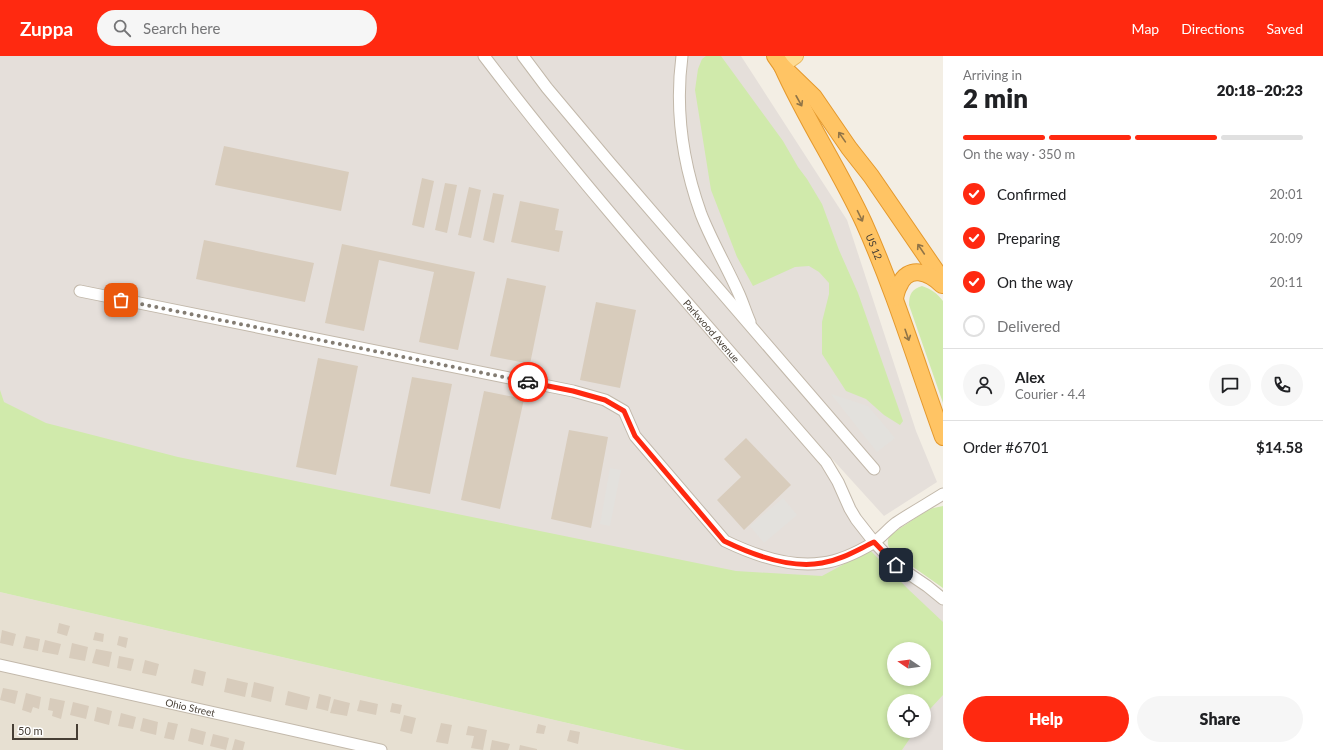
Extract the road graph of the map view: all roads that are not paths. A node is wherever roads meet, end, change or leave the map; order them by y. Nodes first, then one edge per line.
1 (484, 56) edge
2 (523, 56) edge
3 (682, 56) edge
4 (796, 56) edge
5 (779, 61) edge
6 (943, 281) edge
7 (943, 286) edge
8 (80, 291) dead end
9 (895, 298) junction
10 (752, 329) junction
11 (943, 437) edge
12 (874, 469) dead end
13 (943, 494) edge
14 (874, 542) junction
15 (943, 599) edge
16 (0, 665) edge
17 (381, 750) edge

1 - 14 street, Parkwood Avenue
2 - 10 street
3 - 10 street
4 - 5 main road
6 -> 5 highway
5 -> 9 highway, US 12 / US 12
7 - 9 highway
8 - 14 street
9 -> 11 highway, US 12 / US 12
10 - 12 street
13 - 14 street
14 - 15 street, Parkwood Avenue
16 - 17 street, Ohio Street

